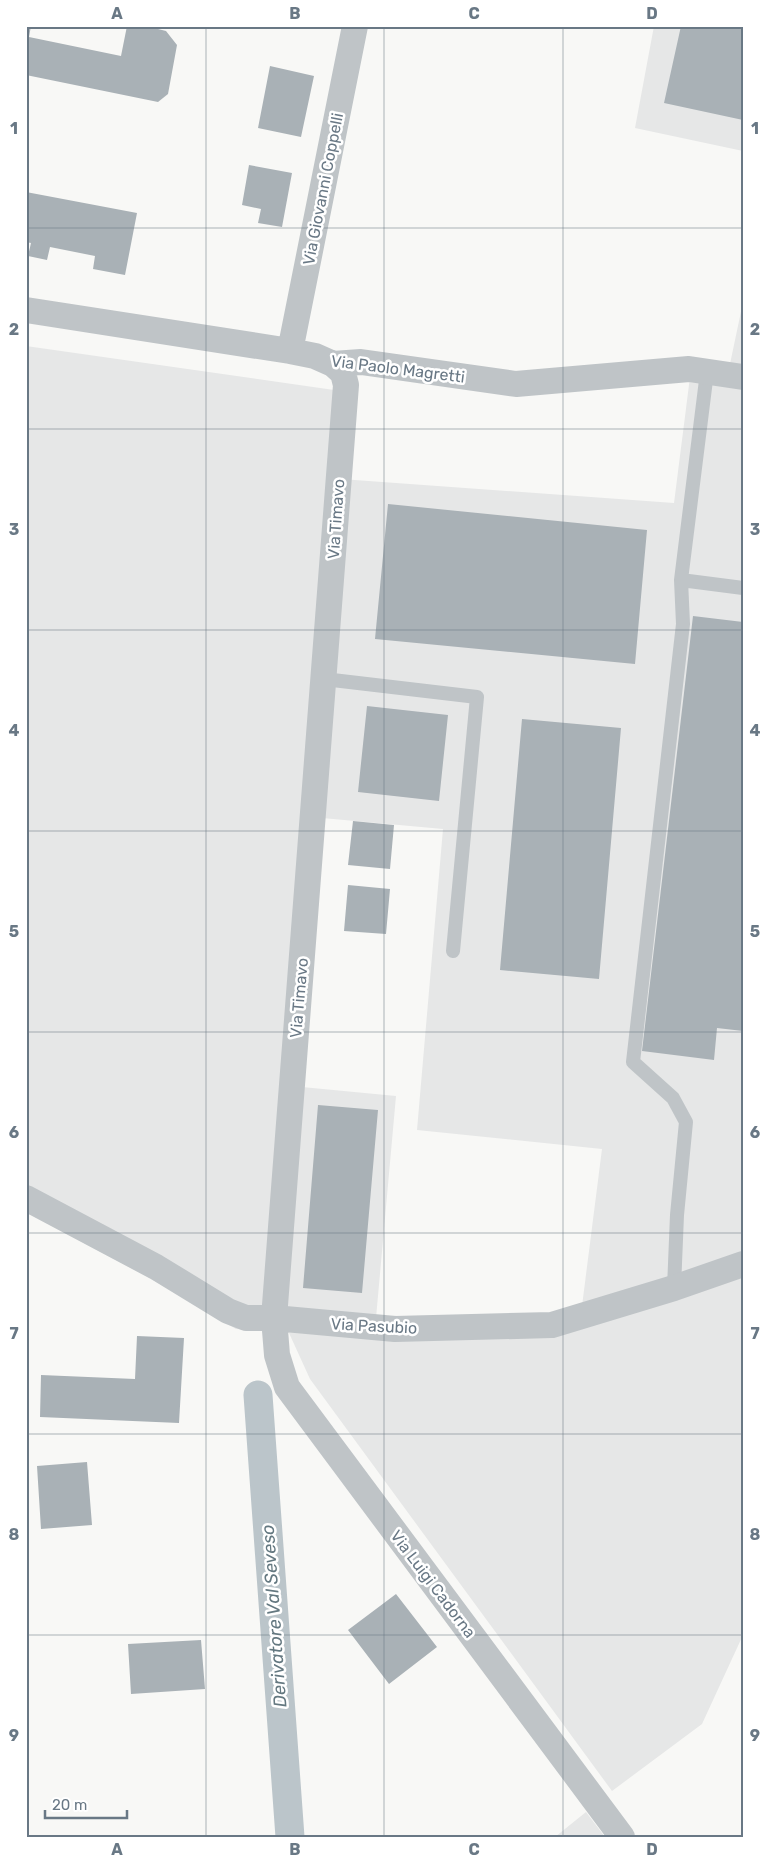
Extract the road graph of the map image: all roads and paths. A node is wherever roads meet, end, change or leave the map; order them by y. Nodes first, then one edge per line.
1 (356, 26) edge
2 (26, 310) edge
3 (290, 351) junction
4 (333, 364) junction
5 (708, 372) junction
6 (743, 378) edge
7 (681, 580) junction
8 (743, 588) edge
9 (324, 679) junction
10 (453, 951) dead end
11 (26, 1198) edge
12 (743, 1264) edge
13 (674, 1288) junction
14 (274, 1318) junction
15 (622, 1837) edge

1 - 3 street, Via Giovanni Coppelli
2 - 3 street, Via Paolo Magretti
3 - 4 street, Via Paolo Magretti
4 - 5 street, Via Paolo Magretti
4 - 9 street, Via Timavo
5 - 6 street, Via Paolo Magretti
5 - 7 lane
7 - 8 lane
7 - 13 lane
9 - 10 lane
9 - 14 street, Via Timavo
11 - 14 street, Via Pasubio
12 - 13 street, Via Pasubio
13 - 14 street, Via Pasubio
14 - 15 street, Via Luigi Cadorna

